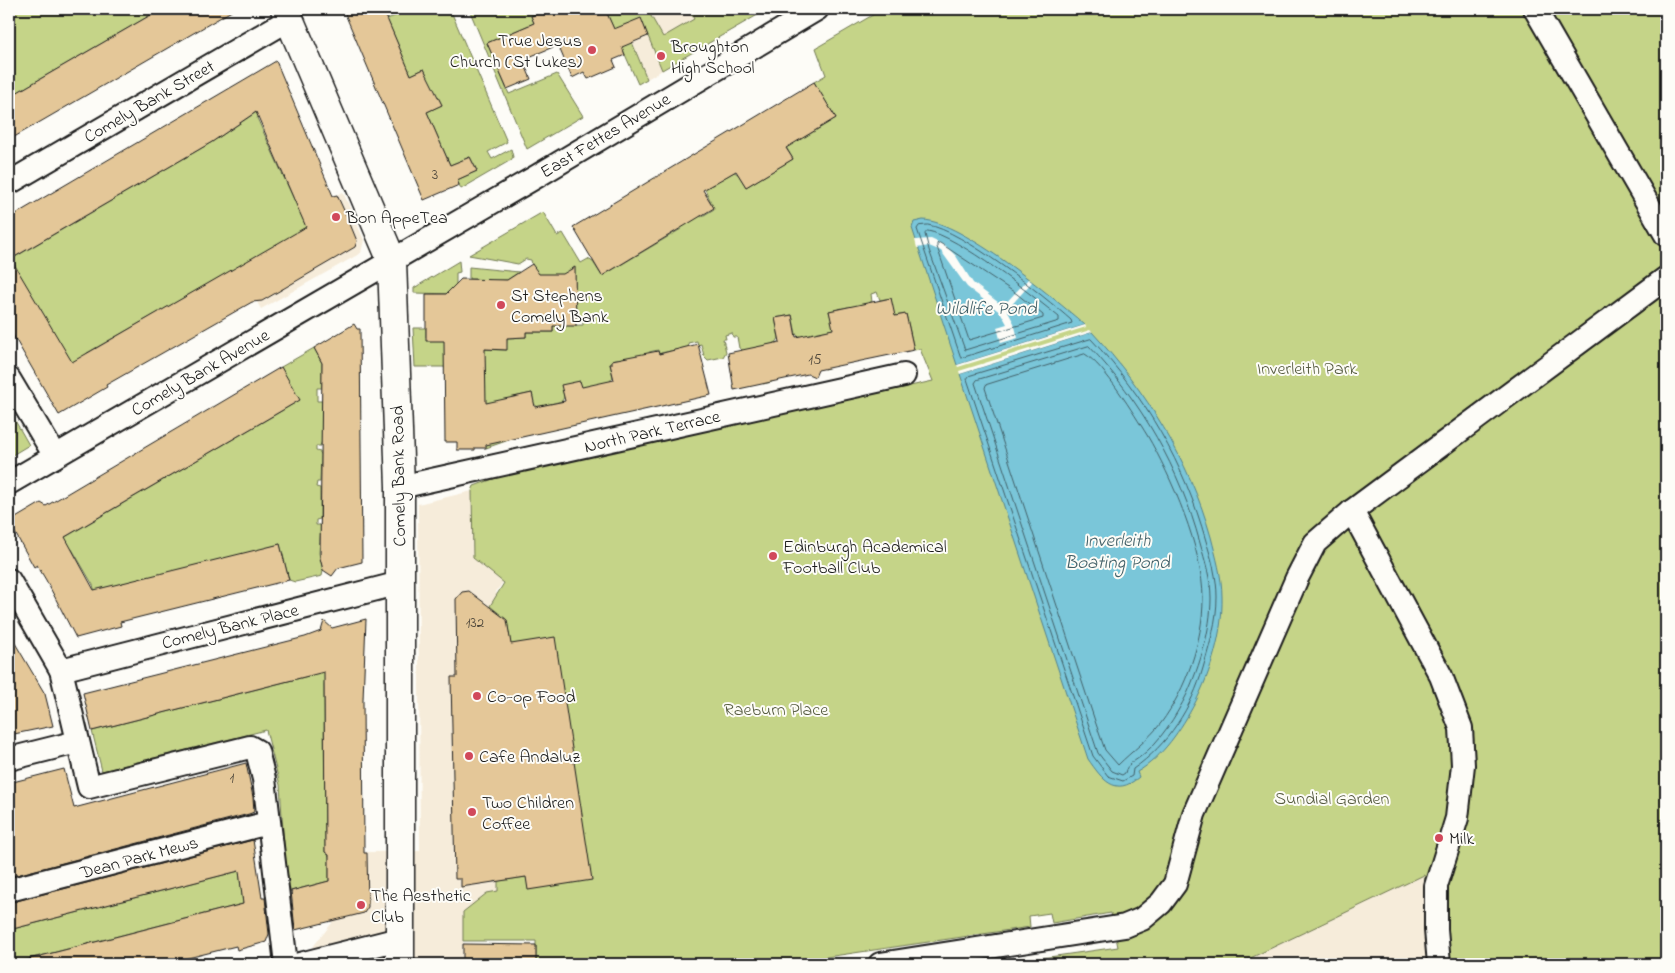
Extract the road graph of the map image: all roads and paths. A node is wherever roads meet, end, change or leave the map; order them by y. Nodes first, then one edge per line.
1 (817, 9) edge
2 (1535, 9) edge
3 (288, 14) edge
4 (9, 183) edge
5 (1666, 235) edge
6 (392, 261) junction
7 (1666, 278) edge
8 (904, 375) dead end
9 (9, 379) edge
10 (55, 456) junction
11 (9, 483) edge
12 (400, 487) junction
13 (1352, 511) junction
14 (9, 580) edge
15 (400, 582) junction
16 (61, 670) junction
17 (77, 742) junction
18 (9, 759) edge
19 (268, 823) junction
20 (9, 890) edge
21 (400, 951) edge
22 (286, 964) edge
23 (300, 964) edge
24 (880, 964) edge
25 (1439, 964) edge

1 - 6 street, East Fettes Avenue
2 - 5 street
3 - 4 street, Comely Bank Street
3 - 6 main road, Comely Bank Road
6 - 10 street, Comely Bank Avenue
6 - 12 main road, Comely Bank Road
7 - 13 street
8 - 12 street, North Park Terrace
9 - 10 street
10 - 11 street, Comely Bank Avenue
12 - 15 main road, Comely Bank Road
13 - 24 street
13 - 25 street
14 - 16 street
15 - 16 street, Comely Bank Place
15 - 21 main road, Comely Bank Road
16 - 17 street
17 - 18 street
17 - 19 street
19 - 20 street, Dean Park Mews
19 - 22 street
21 - 23 street

